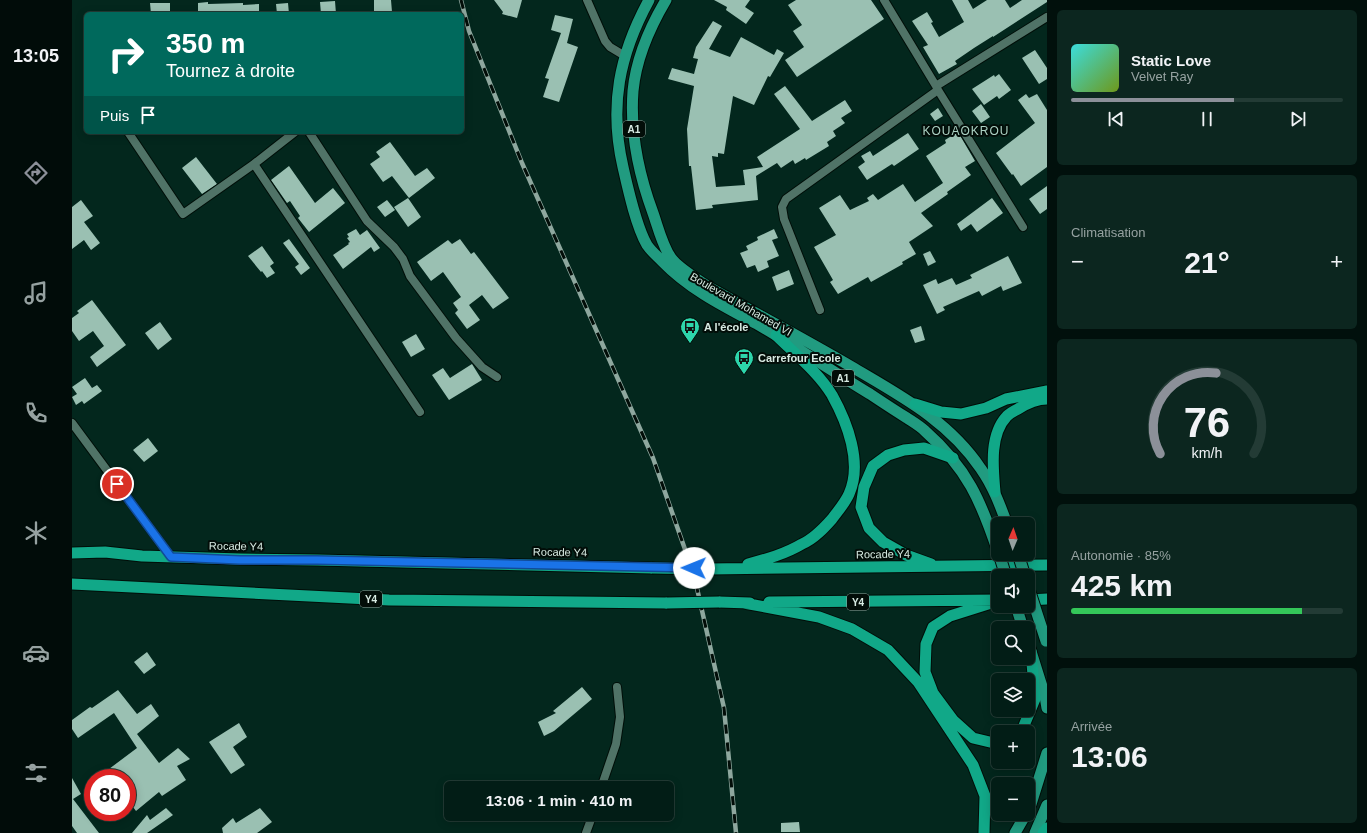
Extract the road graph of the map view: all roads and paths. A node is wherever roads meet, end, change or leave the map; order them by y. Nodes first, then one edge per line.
1 (587, 0) edge
2 (649, 0) edge
3 (666, 0) edge
4 (884, 0) edge
5 (1047, 16) edge
6 (625, 56) junction
7 (937, 88) junction
8 (129, 134) edge
9 (292, 134) edge
10 (310, 134) edge
11 (254, 164) junction
12 (1022, 227) dead end
13 (820, 310) dead end
14 (776, 335) junction
15 (497, 377) dead end
16 (1047, 391) edge
17 (1047, 400) edge
18 (916, 404) junction
19 (420, 412) dead end
20 (72, 423) edge
21 (953, 458) junction
22 (994, 492) junction
23 (1004, 517) edge
24 (991, 531) edge
25 (72, 552) edge
26 (171, 557) junction
27 (940, 566) junction
28 (1047, 566) edge
29 (732, 568) junction
30 (72, 584) edge
31 (1047, 599) edge
32 (991, 600) edge
33 (1035, 600) edge
34 (991, 602) edge
35 (744, 603) junction
36 (1035, 607) edge
37 (1047, 642) edge
38 (1031, 665) edge
39 (1035, 665) edge
40 (617, 687) dead end
41 (1047, 708) edge
42 (1024, 725) edge
43 (991, 742) edge
44 (1047, 753) edge
45 (603, 781) edge
46 (1035, 791) edge
47 (1047, 805) edge
48 (590, 821) edge
49 (1022, 821) edge
50 (1047, 828) edge
51 (586, 833) edge
52 (984, 833) edge
53 (1015, 833) edge
54 (1035, 833) edge
55 (1043, 833) edge

1 - 6 street
2 - 6 main road, Boulevard Mohamed VI / A1
3 - 18 main road, Boulevard Mohamed VI / A1
4 - 7 street
5 - 7 street
6 - 14 main road, Boulevard Mohamed VI / A1
7 - 12 street
7 - 13 street
8 - 11 street
9 - 11 street
10 - 15 street
11 - 19 street
14 - 21 main road, Boulevard Mohamed VI / A1
14 - 29 highway
16 - 18 highway
17 - 22 highway
18 - 22 main road, Boulevard Mohamed VI / A1
20 - 26 street
21 - 24 main road, Boulevard Mohamed VI / A1
21 - 27 highway
22 - 23 main road, Boulevard Mohamed VI / A1
25 - 26 highway, Rocade Y4
26 - 29 highway, Rocade Y4, bridge
27 - 28 highway, Rocade Y4
27 - 29 highway, Rocade Y4
30 - 35 highway, Y4, bridge
31 - 33 highway
32 - 35 highway, Y4
34 - 43 highway
35 - 52 highway
36 - 37 main road, bridge
38 - 42 highway
39 - 41 main road
40 - 45 street
44 - 46 main road
47 - 54 main road
48 - 51 street
49 - 53 main road
50 - 55 highway

